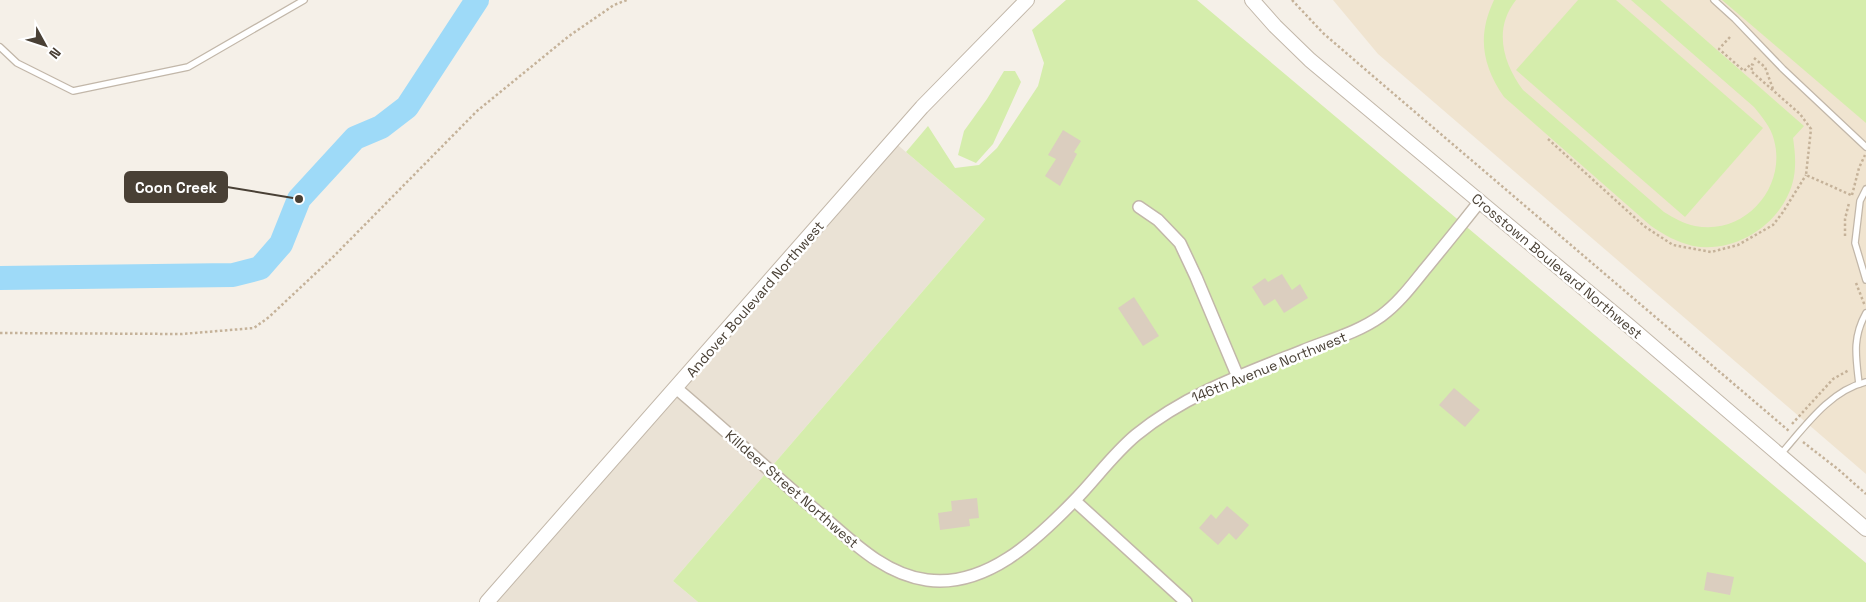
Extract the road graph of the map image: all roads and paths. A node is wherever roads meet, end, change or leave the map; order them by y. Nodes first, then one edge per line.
1 (304, 0) edge
2 (627, 0) edge
3 (1027, 0) edge
4 (1252, 0) edge
5 (1292, 0) edge
6 (1714, 0) edge
7 (1730, 37) dead end
8 (0, 47) edge
9 (1754, 58) dead end
10 (1774, 91) junction
11 (1548, 140) dead end
12 (1866, 147) edge
13 (1806, 176) junction
14 (1866, 189) edge
15 (1851, 196) dead end
16 (1480, 201) junction
17 (1139, 207) dead end
18 (1866, 280) edge
19 (1866, 312) edge
20 (0, 333) edge
21 (1238, 377) junction
22 (1866, 382) edge
23 (1858, 384) junction
24 (676, 388) junction
25 (1786, 428) dead end
26 (1805, 443) dead end
27 (1780, 455) junction
28 (1866, 494) edge
29 (1074, 501) junction
30 (1866, 529) edge
31 (916, 578) joint
32 (487, 602) edge
33 (1186, 602) edge

1 - 8 lane
2 - 20 path
3 - 24 street, Andover Boulevard Northwest
4 - 16 street, Crosstown Boulevard Northwest
5 - 25 path
6 - 12 lane
7 - 10 path
9 - 10 path
10 - 13 path
11 - 13 path
13 - 15 path
14 - 18 lane
16 - 21 street, 146th Avenue Northwest
16 - 27 street, Crosstown Boulevard Northwest
17 - 21 street
19 - 23 lane
21 - 29 street, 146th Avenue Northwest
22 - 23 lane
23 - 27 lane
24 - 31 street, Killdeer Street Northwest
24 - 32 street, Andover Boulevard Northwest
26 - 28 path
27 - 30 street, Crosstown Boulevard Northwest
29 - 31 street, 146th Avenue Northwest
29 - 33 street

